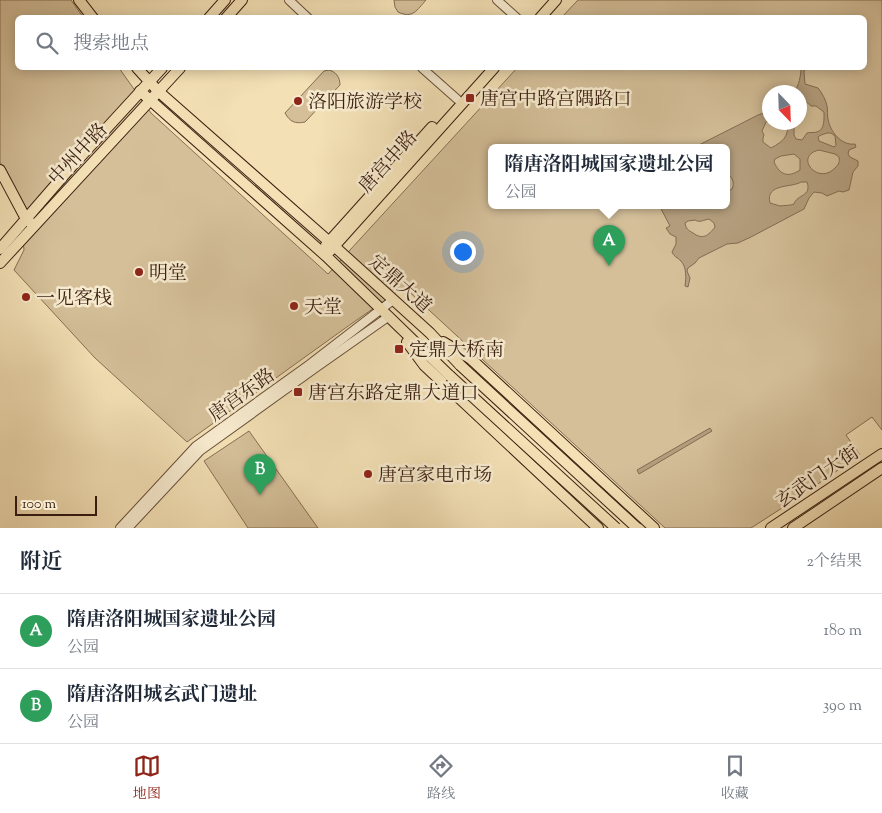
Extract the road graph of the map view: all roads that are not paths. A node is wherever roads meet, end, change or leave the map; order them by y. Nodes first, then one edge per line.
1 (79, 0) edge
2 (225, 0) edge
3 (242, 0) edge
4 (289, 0) edge
5 (497, 0) edge
6 (552, 1) edge
7 (91, 15) edge
8 (212, 15) edge
9 (229, 15) edge
10 (305, 15) edge
11 (514, 15) edge
12 (536, 15) edge
13 (542, 15) edge
14 (139, 70) edge
15 (160, 70) edge
16 (178, 70) edge
17 (424, 70) edge
18 (484, 70) edge
19 (492, 70) edge
20 (149, 81) junction
21 (140, 91) junction
22 (158, 91) junction
23 (457, 99) junction
24 (150, 100) junction
25 (0, 170) edge
26 (30, 223) junction
27 (332, 244) junction
28 (0, 249) edge
29 (323, 253) junction
30 (0, 263) edge
31 (393, 300) junction
32 (385, 313) junction
33 (463, 360) junction
34 (448, 380) junction
35 (882, 454) edge
36 (882, 468) edge
37 (596, 474) junction
38 (571, 502) junction
39 (120, 528) edge
40 (128, 528) edge
41 (598, 528) edge
42 (616, 528) edge
43 (637, 528) edge
44 (654, 528) edge
45 (771, 528) edge
46 (794, 528) edge

1 - 7 main road
2 - 8 main road
3 - 9 main road
4 - 10 street
5 - 11 street
6 - 12 main road
6 - 13 main road
14 - 20 main road, 定鼎大道
15 - 20 main road, 中州中路
16 - 22 main road, 中州中路
17 - 23 street
18 - 23 main road, 唐宫中路
19 - 27 main road, 唐宫中路
20 - 21 main road, 中州中路
20 - 22 main road, 定鼎大道
21 - 24 main road, 定鼎大道
21 - 26 main road, 中州中路
22 - 24 main road, 中州中路
22 - 27 main road, 定鼎大道
23 - 27 main road, 唐宫中路
24 - 26 main road, 中州中路
24 - 29 main road, 定鼎大道
25 - 26 main road
26 - 28 main road, 中州中路
26 - 30 main road, 中州中路
27 - 29 main road, 唐宫中路
27 - 31 main road, 定鼎大道
29 - 32 main road, 定鼎大道
31 - 32 street, 唐宫东路
31 - 33 main road, 定鼎大道
32 - 34 main road, 定鼎大道
32 - 39 street, 唐宫东路
32 - 40 street, 唐宫东路
33 - 37 main road
33 - 43 main road, 定鼎大道, bridge
34 - 38 main road
34 - 42 main road, 定鼎大道, bridge
35 - 45 main road, 玄武门大街
36 - 46 main road, 玄武门大街
37 - 38 main road
37 - 44 main road
38 - 41 main road

